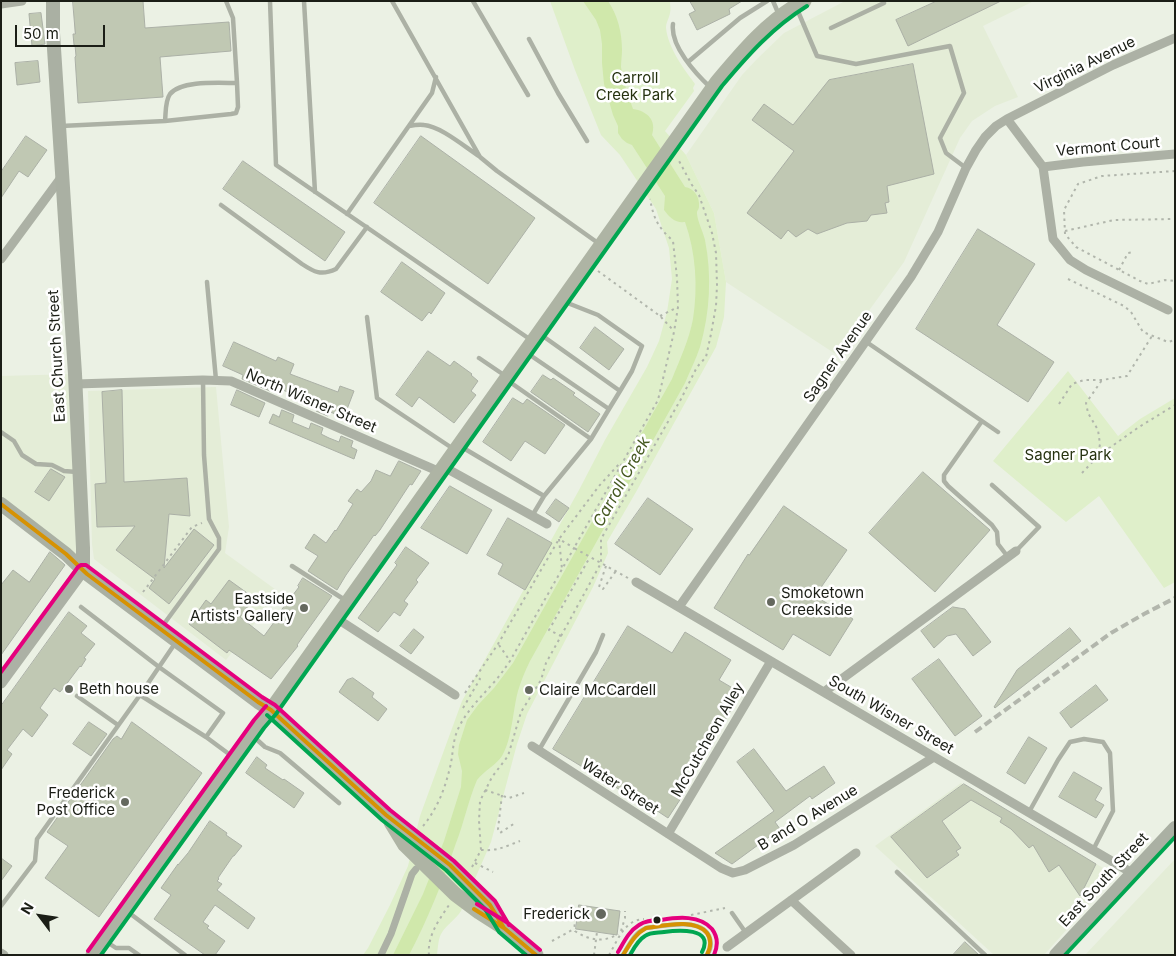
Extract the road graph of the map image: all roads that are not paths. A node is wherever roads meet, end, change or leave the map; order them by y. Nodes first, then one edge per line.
1 (22, 1) edge
2 (54, 1) edge
3 (226, 1) edge
4 (270, 1) edge
5 (304, 1) edge
6 (392, 1) edge
7 (473, 1) edge
8 (767, 1) edge
9 (773, 1) edge
10 (885, 2) edge
11 (800, 3) edge
12 (1, 4) edge
13 (780, 16) junction
14 (673, 24) dead end
15 (831, 28) dead end
16 (1175, 38) edge
17 (529, 40) dead end
18 (688, 62) junction
19 (436, 78) junction
20 (237, 83) junction
21 (712, 90) junction
22 (528, 95) dead end
23 (1007, 119) junction
24 (165, 121) junction
25 (60, 126) junction
26 (408, 126) junction
27 (587, 141) dead end
28 (1175, 154) edge
29 (480, 157) junction
30 (1043, 167) junction
31 (966, 168) junction
32 (63, 175) junction
33 (315, 192) junction
34 (221, 204) dead end
35 (348, 214) junction
36 (366, 227) junction
37 (601, 246) junction
38 (1, 259) edge
39 (207, 282) dead end
40 (562, 301) junction
41 (1168, 310) dead end
42 (367, 316) dead end
43 (533, 342) junction
44 (866, 342) junction
45 (478, 358) dead end
46 (507, 379) junction
47 (203, 380) junction
48 (216, 380) junction
49 (76, 384) junction
50 (620, 391) junction
51 (609, 409) junction
52 (982, 421) junction
53 (1, 432) edge
54 (998, 432) dead end
55 (591, 439) junction
56 (457, 448) junction
57 (442, 470) junction
58 (80, 472) junction
59 (992, 485) dead end
60 (544, 496) junction
61 (1, 504) edge
62 (532, 516) junction
63 (548, 524) dead end
64 (1016, 551) joint
65 (1008, 557) junction
66 (292, 566) dead end
67 (83, 571) junction
68 (636, 582) road end
69 (348, 602) junction
70 (80, 607) dead end
71 (679, 607) junction
72 (336, 618) junction
73 (160, 629) junction
74 (603, 635) dead end
75 (177, 641) junction
76 (770, 661) junction
77 (159, 667) junction
78 (1, 683) edge
79 (824, 692) junction
80 (140, 695) junction
81 (77, 696) dead end
82 (458, 698) road end
83 (271, 710) junction
84 (118, 725) junction
85 (251, 734) junction
86 (206, 737) junction
87 (536, 748) joint
88 (934, 757) junction
89 (234, 758) junction
90 (339, 803) dead end
91 (1029, 812) junction
92 (386, 815) junction
93 (1175, 828) edge
94 (668, 834) junction
95 (694, 850) joint
96 (1093, 850) junction
97 (856, 853) dead end
98 (422, 869) junction
99 (897, 872) dead end
100 (1132, 873) junction
101 (791, 900) junction
102 (1, 906) edge
103 (125, 910) junction
104 (732, 913) dead end
105 (504, 928) junction
106 (746, 933) junction
107 (104, 940) junction
108 (727, 947) dead end
109 (129, 948) junction
110 (93, 955) edge
111 (126, 955) edge
112 (139, 955) edge
113 (185, 955) edge
114 (381, 955) edge
115 (536, 955) edge
116 (623, 955) edge
117 (707, 955) edge
118 (852, 955) edge
119 (985, 955) edge
120 (1056, 955) edge

1 - 12 street
2 - 25 main road, East Church Street
3 - 20 lane
4 - 33 lane
5 - 33 lane
6 - 19 lane
7 - 22 lane
8 - 18 lane
9 - 13 lane
10 - 15 lane
11 - 13 main road
11 - 31 lane
13 - 21 main road
14 - 18 lane
16 - 23 street, Virginia Avenue
17 - 27 lane
18 - 21 lane
19 - 26 lane
19 - 29 lane
20 - 24 lane
20 - 24 lane
21 - 37 main road
23 - 30 street
23 - 31 street, Sagner Avenue
24 - 25 lane
25 - 32 main road, East Church Street
26 - 29 lane
26 - 35 lane
28 - 30 street, Vermont Court
29 - 37 lane
30 - 41 street
31 - 44 street, Sagner Avenue
32 - 38 street
32 - 49 main road, East Church Street
33 - 35 lane
34 - 36 lane
35 - 36 lane
36 - 43 lane
37 - 40 main road
39 - 48 lane
40 - 43 main road
40 - 50 lane
42 - 56 lane
43 - 46 main road
43 - 50 lane
43 - 51 lane
44 - 52 lane
44 - 71 street, Sagner Avenue
45 - 46 lane
46 - 55 lane
46 - 56 main road
47 - 48 street, North Wisner Street
47 - 49 street, North Wisner Street
47 - 73 lane
48 - 57 street, North Wisner Street
49 - 58 main road, East Church Street
50 - 51 lane
51 - 55 lane
52 - 54 lane
52 - 65 lane
53 - 58 lane
55 - 60 lane
56 - 57 main road
56 - 60 lane
57 - 62 street
57 - 69 main road
58 - 67 main road, East Church Street
59 - 64 lane
60 - 62 lane
61 - 67 main road
62 - 63 street
64 - 65 street
65 - 79 street
66 - 69 lane
67 - 73 main road
67 - 78 street
68 - 71 street, South Wisner Street
69 - 72 main road
70 - 77 lane
71 - 76 street, South Wisner Street
72 - 82 street
72 - 83 main road
73 - 75 main road
74 - 87 lane
75 - 77 lane
75 - 83 main road
76 - 79 street, South Wisner Street
76 - 94 street, McCutcheon Alley
77 - 80 lane
77 - 86 lane
79 - 88 street, South Wisner Street
80 - 84 lane
80 - 86 lane
81 - 84 lane
83 - 85 main road
83 - 92 main road
84 - 102 lane
85 - 89 main road
85 - 90 lane
86 - 89 lane
87 - 94 street, Water Street
88 - 91 street, South Wisner Street
88 - 95 street, B and O Avenue
89 - 103 main road
91 - 96 street, South Wisner Street
91 - 96 lane
92 - 98 main road
92 - 105 main road
93 - 100 main road, East South Street
94 - 95 street, Water Street
96 - 100 street, South Wisner Street
97 - 101 street
98 - 105 main road
98 - 114 street
99 - 119 lane
100 - 120 main road, East South Street
101 - 106 street
101 - 118 street
103 - 107 main road
103 - 113 lane
104 - 106 lane
105 - 115 main road
106 - 108 street
107 - 109 lane
107 - 110 main road
109 - 111 lane
109 - 112 lane
116 - 117 lane

